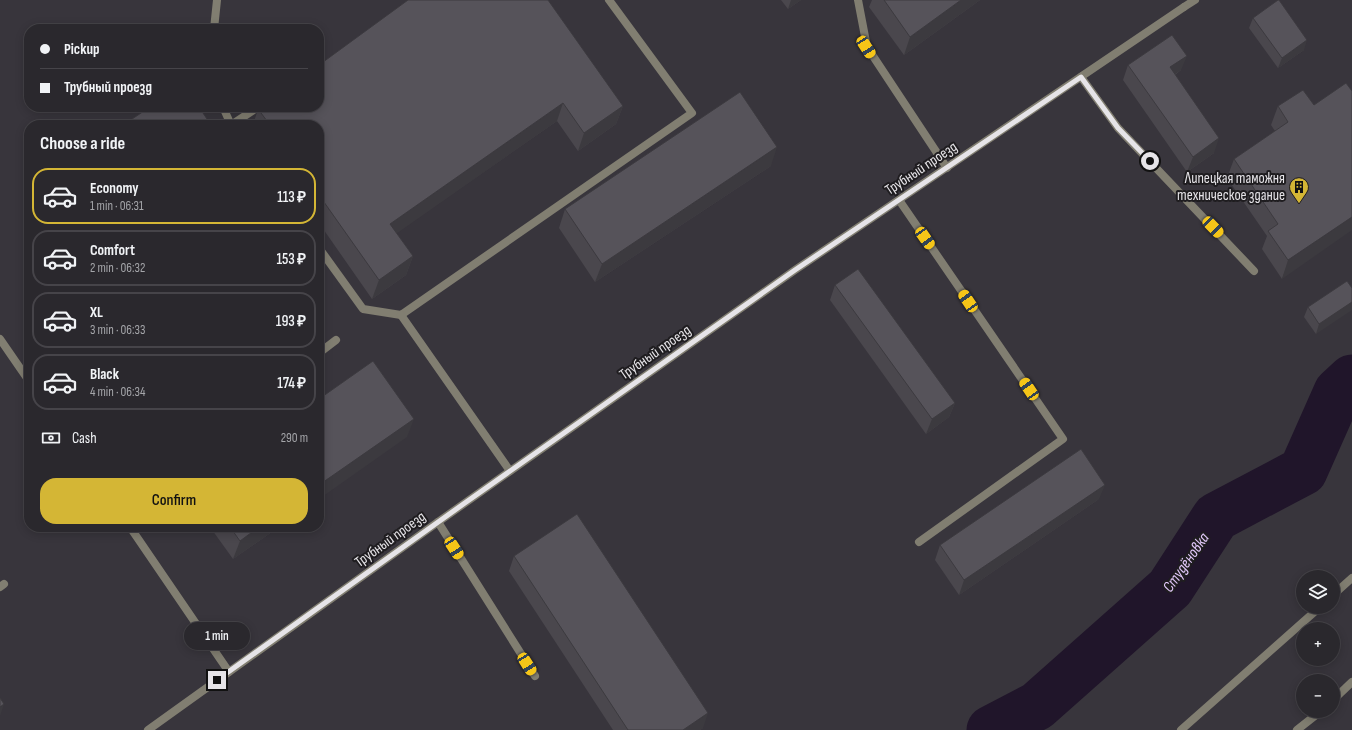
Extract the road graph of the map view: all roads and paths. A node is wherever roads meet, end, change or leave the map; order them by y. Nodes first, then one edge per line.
1 (217, 0) edge
2 (609, 0) edge
3 (858, 0) edge
4 (1195, 0) edge
5 (215, 24) edge
6 (1081, 77) junction
7 (250, 112) edge
8 (238, 120) edge
9 (947, 168) junction
10 (899, 200) junction
11 (324, 255) edge
12 (1254, 271) dead end
13 (401, 315) junction
14 (0, 339) edge
15 (336, 340) dead end
16 (324, 349) edge
17 (24, 374) edge
18 (510, 471) junction
19 (438, 522) junction
20 (133, 532) edge
21 (919, 542) dead end
22 (1352, 578) edge
23 (1340, 589) edge
24 (1312, 614) edge
25 (229, 672) junction
26 (536, 676) dead end
27 (1352, 682) edge
28 (1340, 693) edge
29 (1312, 718) edge
30 (148, 730) edge
31 (1181, 730) edge
32 (1297, 730) edge

1 - 5 street
2 - 13 street
3 - 9 street
4 - 6 street, Трубный проезд
6 - 9 street, Трубный проезд
6 - 12 street
7 - 8 street
9 - 10 street, Трубный проезд
10 - 18 street, Трубный проезд
10 - 21 street
11 - 13 street
13 - 18 street
14 - 17 street
15 - 16 street
18 - 19 street, Трубный проезд
19 - 25 street, Трубный проезд
19 - 26 street
20 - 25 street
22 - 23 street
24 - 31 street
25 - 30 street, Трубный проезд
27 - 28 street
29 - 32 street

